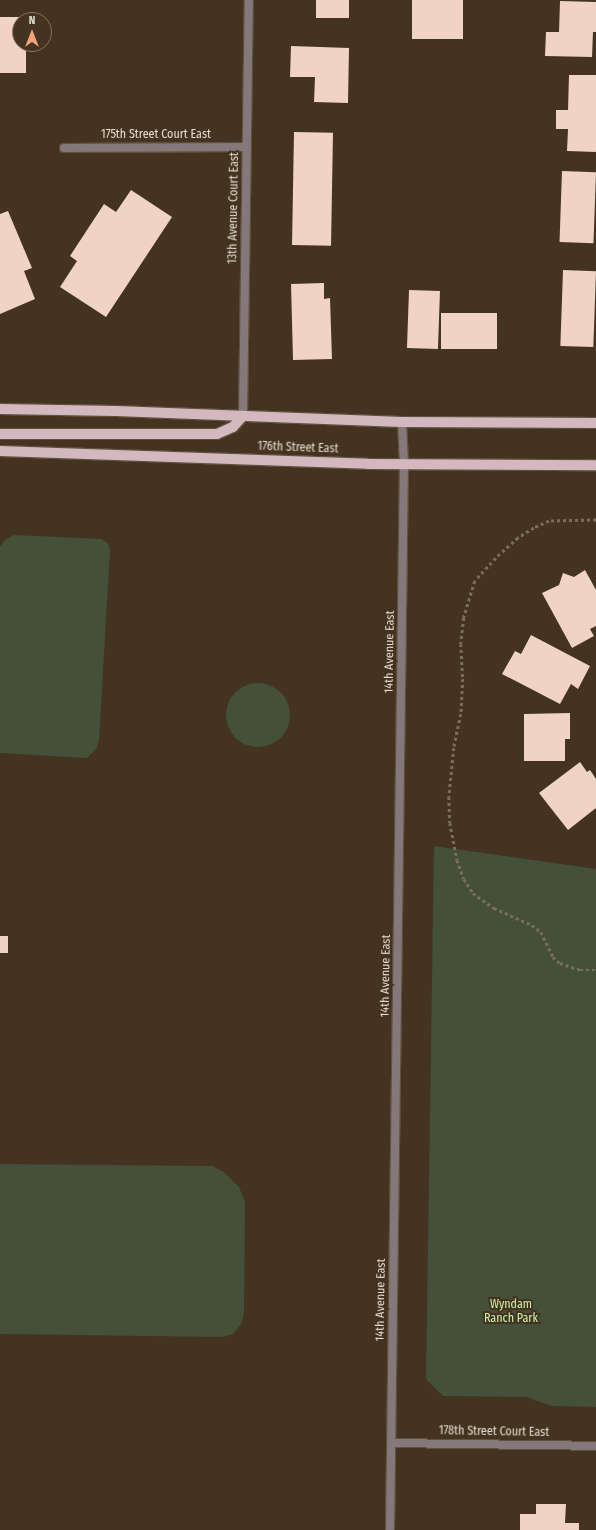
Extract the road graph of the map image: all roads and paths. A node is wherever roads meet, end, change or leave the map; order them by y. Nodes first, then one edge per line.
1 (249, 0) edge
2 (248, 147) junction
3 (64, 148) dead end
4 (0, 409) edge
5 (243, 416) junction
6 (402, 422) junction
7 (596, 423) edge
8 (0, 434) edge
9 (0, 451) edge
10 (404, 464) junction
11 (596, 465) edge
12 (596, 520) edge
13 (596, 970) edge
14 (391, 1443) junction
15 (596, 1446) edge
16 (390, 1530) edge

1 - 2 street, 13th Avenue Court East
2 - 3 street, 175th Street Court East
2 - 5 street, 13th Avenue Court East
4 - 5 main road
5 - 6 main road
5 - 8 main road
6 - 7 main road
6 - 10 street, 14th Avenue East
9 - 10 main road, 176th Street East
10 - 11 main road, 176th Street East
10 - 14 street, 14th Avenue East
12 - 13 path
14 - 15 street, 178th Street Court East
14 - 16 street, 14th Avenue East

